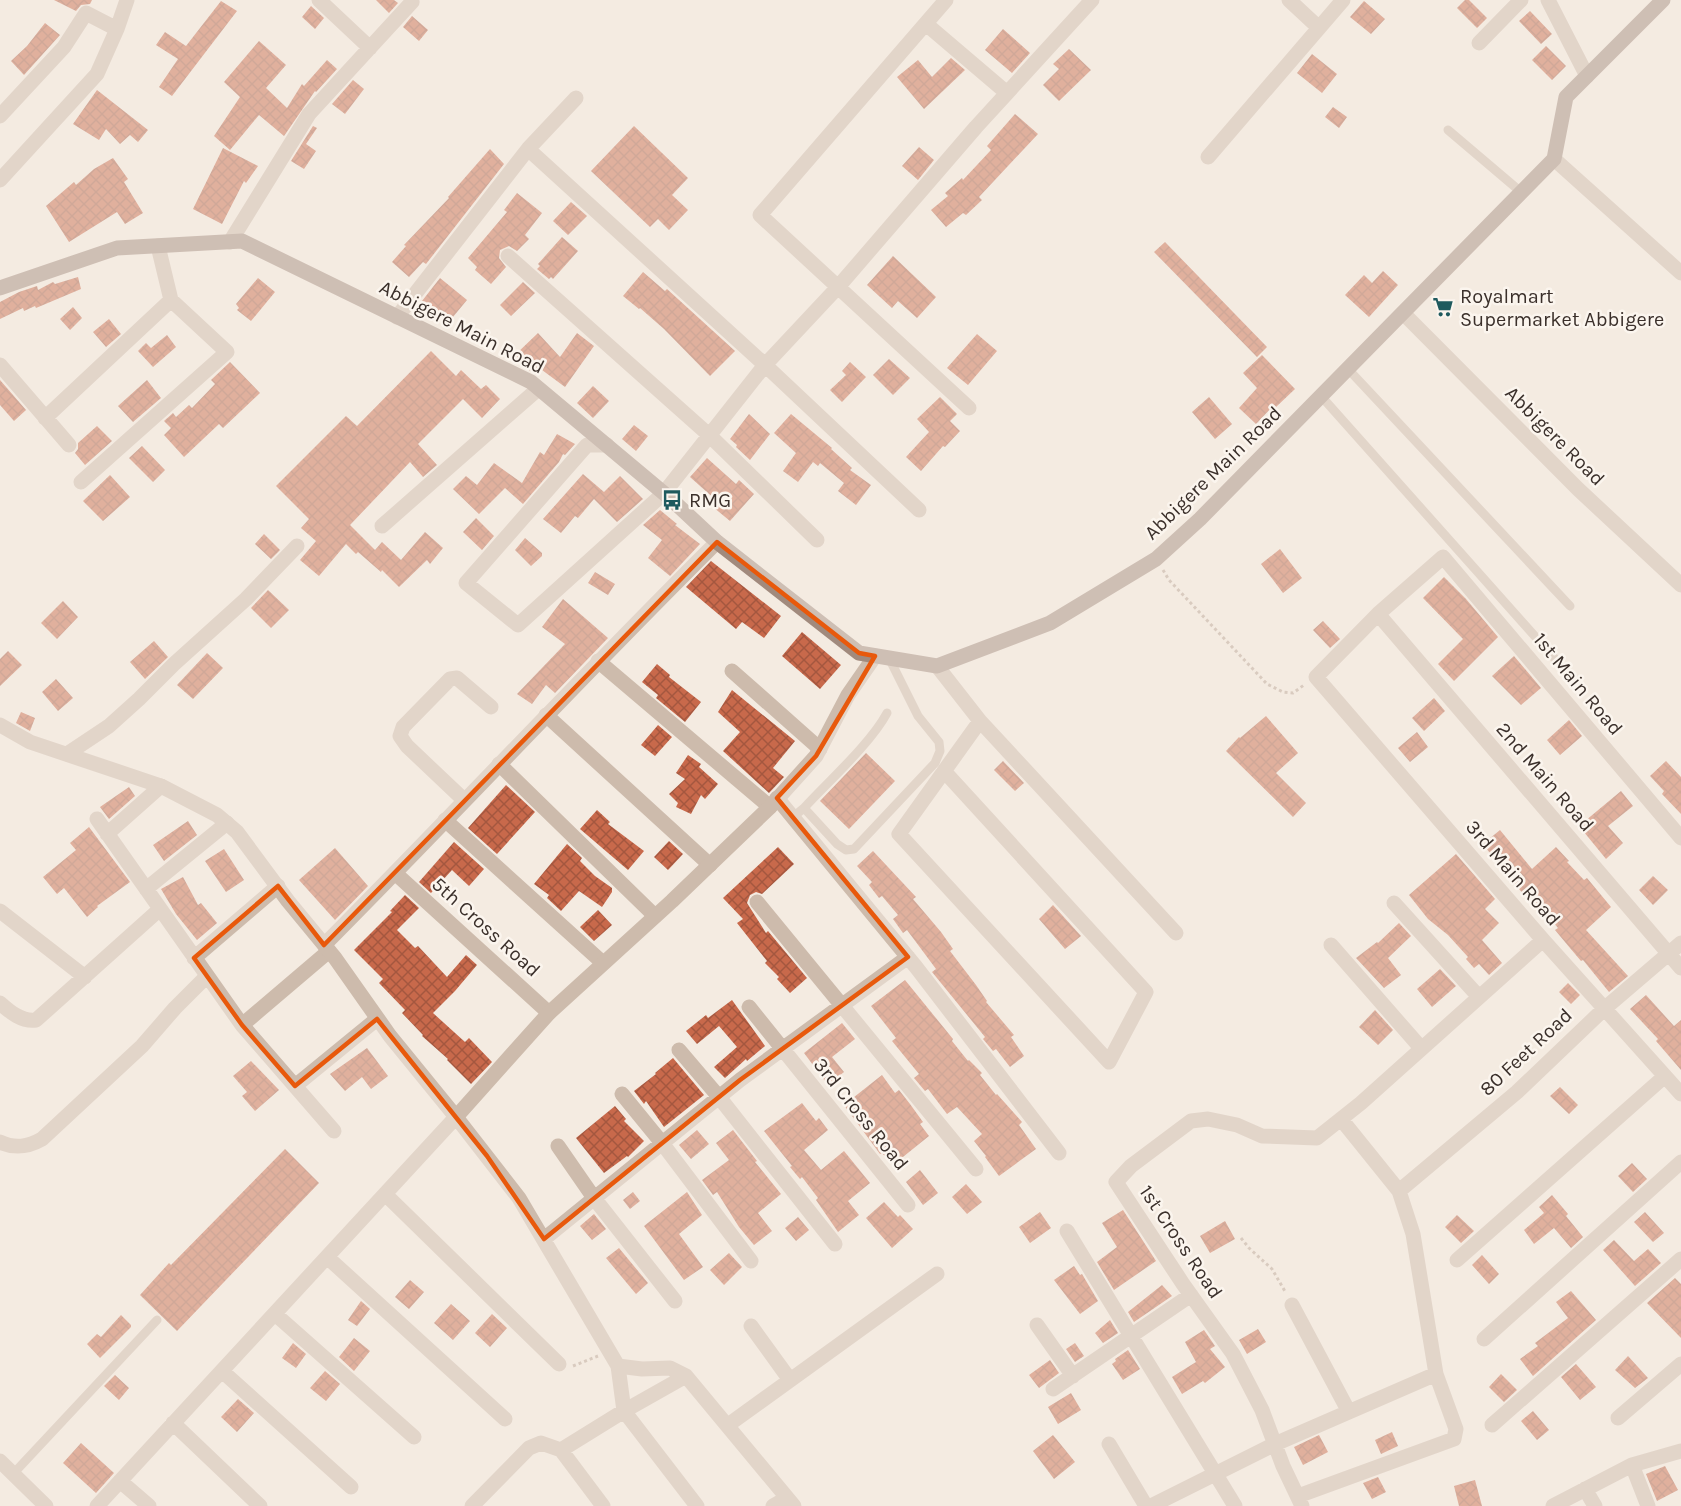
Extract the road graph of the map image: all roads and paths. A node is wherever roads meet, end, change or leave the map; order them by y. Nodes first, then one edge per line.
1 (127, 0) edge
2 (319, 0) edge
3 (411, 0) edge
4 (946, 0) edge
5 (1092, 0) edge
6 (1288, 0) edge
7 (1343, 0) edge
8 (1521, 0) edge
9 (1548, 0) edge
10 (1663, 0) edge
11 (926, 24) junction
12 (1318, 27) junction
13 (117, 29) junction
14 (1479, 43) dead end
15 (370, 48) junction
16 (1587, 76) junction
17 (1007, 93) junction
18 (576, 98) dead end
19 (0, 116) edge
20 (1448, 130) dead end
21 (528, 150) junction
22 (1208, 157) dead end
23 (1554, 159) junction
24 (0, 180) edge
25 (1521, 192) junction
26 (230, 242) junction
27 (158, 246) junction
28 (508, 256) dead end
29 (1681, 273) edge
30 (838, 287) junction
31 (0, 288) edge
32 (171, 300) junction
33 (1403, 313) junction
34 (397, 317) junction
35 (0, 365) edge
36 (765, 365) junction
37 (1348, 369) junction
38 (538, 389) junction
39 (1322, 396) junction
40 (969, 408) dead end
41 (45, 418) junction
42 (709, 435) junction
43 (69, 445) dead end
44 (607, 445) junction
45 (81, 482) dead end
46 (664, 493) junction
47 (920, 510) dead end
48 (382, 526) dead end
49 (817, 540) dead end
50 (717, 542) junction
51 (297, 546) dead end
52 (1156, 559) junction
53 (1681, 585) edge
54 (1570, 606) dead end
55 (1377, 614) junction
56 (882, 657) junction
57 (598, 661) junction
58 (1557, 661) dead end
59 (937, 666) junction
60 (732, 671) dead end
61 (1316, 677) junction
62 (491, 707) dead end
63 (886, 713) dead end
64 (546, 715) junction
65 (980, 721) junction
66 (0, 725) edge
67 (820, 749) junction
68 (67, 754) junction
69 (498, 764) junction
70 (944, 771) junction
71 (161, 786) junction
72 (464, 800) junction
73 (774, 802) junction
74 (798, 812) junction
75 (97, 819) dead end
76 (445, 820) junction
77 (227, 823) junction
78 (107, 834) junction
79 (1681, 838) edge
80 (710, 865) junction
81 (395, 873) junction
82 (278, 886) junction
83 (146, 889) junction
84 (757, 902) dead end
85 (1394, 903) dead end
86 (160, 909) junction
87 (0, 911) edge
88 (655, 916) junction
89 (1176, 933) dead end
90 (1543, 940) junction
91 (1681, 943) edge
92 (1330, 945) dead end
93 (326, 948) junction
94 (1669, 954) junction
95 (908, 957) junction
96 (194, 958) junction
97 (603, 963) junction
98 (1681, 968) edge
99 (207, 976) junction
100 (85, 977) junction
101 (1479, 996) junction
102 (0, 1003) edge
103 (842, 1005) junction
104 (749, 1007) dead end
105 (1604, 1009) junction
106 (549, 1012) junction
107 (376, 1019) junction
108 (242, 1025) junction
109 (1421, 1048) junction
110 (782, 1049) junction
111 (679, 1050) dead end
112 (1665, 1076) junction
113 (295, 1086) junction
114 (622, 1094) dead end
115 (1681, 1094) edge
116 (719, 1097) junction
117 (456, 1117) junction
118 (1345, 1124) dead end
119 (334, 1131) dead end
120 (0, 1142) edge
121 (662, 1143) junction
122 (558, 1146) dead end
123 (1059, 1153) dead end
124 (1681, 1162) edge
125 (976, 1169) dead end
126 (1399, 1191) junction
127 (385, 1194) junction
128 (594, 1198) junction
129 (908, 1205) dead end
130 (1067, 1231) dead end
131 (1241, 1238) dead end
132 (544, 1239) junction
133 (835, 1244) dead end
134 (327, 1257) junction
135 (1681, 1258) edge
136 (1457, 1260) dead end
137 (751, 1261) dead end
138 (937, 1274) dead end
139 (1191, 1295) junction
140 (675, 1301) dead end
141 (1292, 1305) joint
142 (274, 1314) junction
143 (157, 1320) dead end
144 (1037, 1325) dead end
145 (751, 1326) dead end
146 (1132, 1337) junction
147 (1484, 1338) dead end
148 (608, 1351) junction
149 (559, 1364) joint
150 (1681, 1364) edge
151 (618, 1366) junction
152 (222, 1371) junction
153 (1436, 1374) junction
154 (686, 1376) junction
155 (1073, 1376) junction
156 (790, 1380) junction
157 (1053, 1389) dead end
158 (624, 1411) junction
159 (1349, 1412) junction
160 (1618, 1418) dead end
161 (505, 1419) dead end
162 (174, 1423) junction
163 (728, 1425) junction
164 (1492, 1425) dead end
165 (414, 1437) dead end
166 (1109, 1444) dead end
167 (1275, 1444) junction
168 (561, 1450) junction
169 (1681, 1451) edge
170 (0, 1461) edge
171 (1632, 1465) junction
172 (13, 1474) junction
173 (1216, 1474) junction
174 (120, 1481) junction
175 (351, 1487) dead end
176 (1585, 1489) junction
177 (1300, 1501) edge
178 (790, 1502) edge
179 (480, 1503) edge
180 (46, 1506) edge
181 (97, 1506) edge
182 (149, 1506) edge
183 (260, 1506) edge
184 (603, 1506) edge
185 (697, 1506) edge
186 (773, 1506) edge
187 (1146, 1506) edge
188 (1151, 1506) edge
189 (1235, 1506) edge
190 (1553, 1506) edge
191 (1595, 1506) edge
192 (1648, 1506) edge

1 - 13 street
2 - 15 street
3 - 15 street
4 - 11 street
5 - 17 street
6 - 12 street
7 - 12 street
8 - 14 street
9 - 16 street
10 - 16 main road
11 - 17 street
11 - 30 street
12 - 22 street
13 - 19 street
13 - 24 street
15 - 26 street
16 - 23 main road
17 - 30 street
18 - 21 street
20 - 25 lane
21 - 34 street
21 - 36 street
23 - 25 main road, Abbigere Main Road
23 - 29 street
25 - 33 main road, Abbigere Main Road
26 - 27 main road, Abbigere Main Road
26 - 34 main road, Abbigere Main Road
27 - 31 main road, Abbigere Main Road
27 - 32 street
28 - 42 street
30 - 36 street
30 - 40 street
32 - 41 street
32 - 45 street
33 - 37 main road, Abbigere Main Road
33 - 53 street, Abbigere Road
34 - 38 main road, Abbigere Main Road
35 - 41 street
36 - 42 street
36 - 47 street
37 - 39 main road, Abbigere Main Road
37 - 54 lane
38 - 44 main road, Abbigere Main Road
38 - 48 street
39 - 52 main road, Abbigere Main Road
39 - 58 lane
41 - 43 street
42 - 46 street
42 - 49 street
44 - 46 main road, Abbigere Main Road
44 - 46 street
46 - 50 main road, Abbigere Main Road
50 - 56 main road, Abbigere Main Road
50 - 57 street
51 - 68 street
52 - 59 main road, Abbigere Main Road
52 - 61 path
55 - 61 street
55 - 79 street, 1st Main Road
55 - 94 street, 2nd Main Road
56 - 59 main road, Abbigere Main Road
56 - 67 street
56 - 74 lane
57 - 64 street
57 - 73 street
59 - 65 street
60 - 67 street
61 - 90 street, 3rd Main Road
62 - 72 street
63 - 74 lane
64 - 69 street
64 - 80 street
65 - 70 street
65 - 89 street
66 - 68 street
67 - 73 street
68 - 71 street
69 - 72 street
69 - 88 street
70 - 70 street
71 - 77 street
71 - 78 street
72 - 76 street
73 - 74 street
73 - 80 street
74 - 95 street
75 - 78 street
76 - 81 street
76 - 97 street
77 - 82 street
77 - 83 street
78 - 83 street
80 - 88 street
81 - 93 street
81 - 106 street, 5th Cross Road
82 - 93 street
82 - 96 street
83 - 86 street
84 - 103 street
85 - 101 street
86 - 96 street
86 - 100 street
87 - 100 street
88 - 97 street
90 - 101 street, 1st Cross Road
90 - 105 street, 3rd Main Road
91 - 94 street, 80 Feet Road
92 - 109 street
93 - 107 street
93 - 108 street
94 - 98 street, 2nd Main Road
94 - 105 street, 80 Feet Road
95 - 103 street
95 - 123 street
96 - 99 street
97 - 106 street
99 - 108 street
99 - 120 street
100 - 102 street
101 - 109 street, 1st Cross Road
103 - 110 street
103 - 125 street
104 - 110 street, 3rd Cross Road
105 - 112 street, 3rd Main Road
105 - 126 street, 80 Feet Road
106 - 117 street
107 - 113 street
107 - 117 street
108 - 113 street
109 - 139 street, 1st Cross Road
110 - 116 street
110 - 129 street, 3rd Cross Road
111 - 116 street
112 - 115 street, 3rd Main Road
112 - 136 street
113 - 119 street
114 - 121 street
116 - 121 street
116 - 133 street
117 - 127 street
117 - 132 street
118 - 126 street
121 - 128 street
121 - 137 street
122 - 128 street
124 - 147 street
126 - 153 street
127 - 134 street
127 - 149 street
128 - 132 street
128 - 140 street
130 - 146 street
131 - 141 path
132 - 148 street
134 - 142 street
134 - 161 street
135 - 164 street
138 - 156 street
139 - 146 street
139 - 167 street, 1st Cross Road
141 - 159 street
142 - 152 street
142 - 165 street
143 - 172 lane
144 - 155 street
145 - 156 street
146 - 155 street
146 - 173 street
148 - 149 path
148 - 151 street
150 - 160 street
151 - 154 street
151 - 158 street
152 - 162 street
152 - 175 street
153 - 159 street
153 - 177 street
154 - 158 street
154 - 163 street
155 - 157 street
156 - 163 street
158 - 168 street
158 - 185 street
159 - 167 street
162 - 174 street
162 - 183 street
163 - 178 street
166 - 187 street
167 - 173 street
167 - 177 street, 1st Cross Road
168 - 179 street
168 - 184 street
169 - 171 street
170 - 172 street
171 - 176 street
171 - 192 street
172 - 180 street
173 - 188 street
173 - 189 street
174 - 181 street
174 - 182 street
176 - 190 street
176 - 191 street
178 - 186 street

